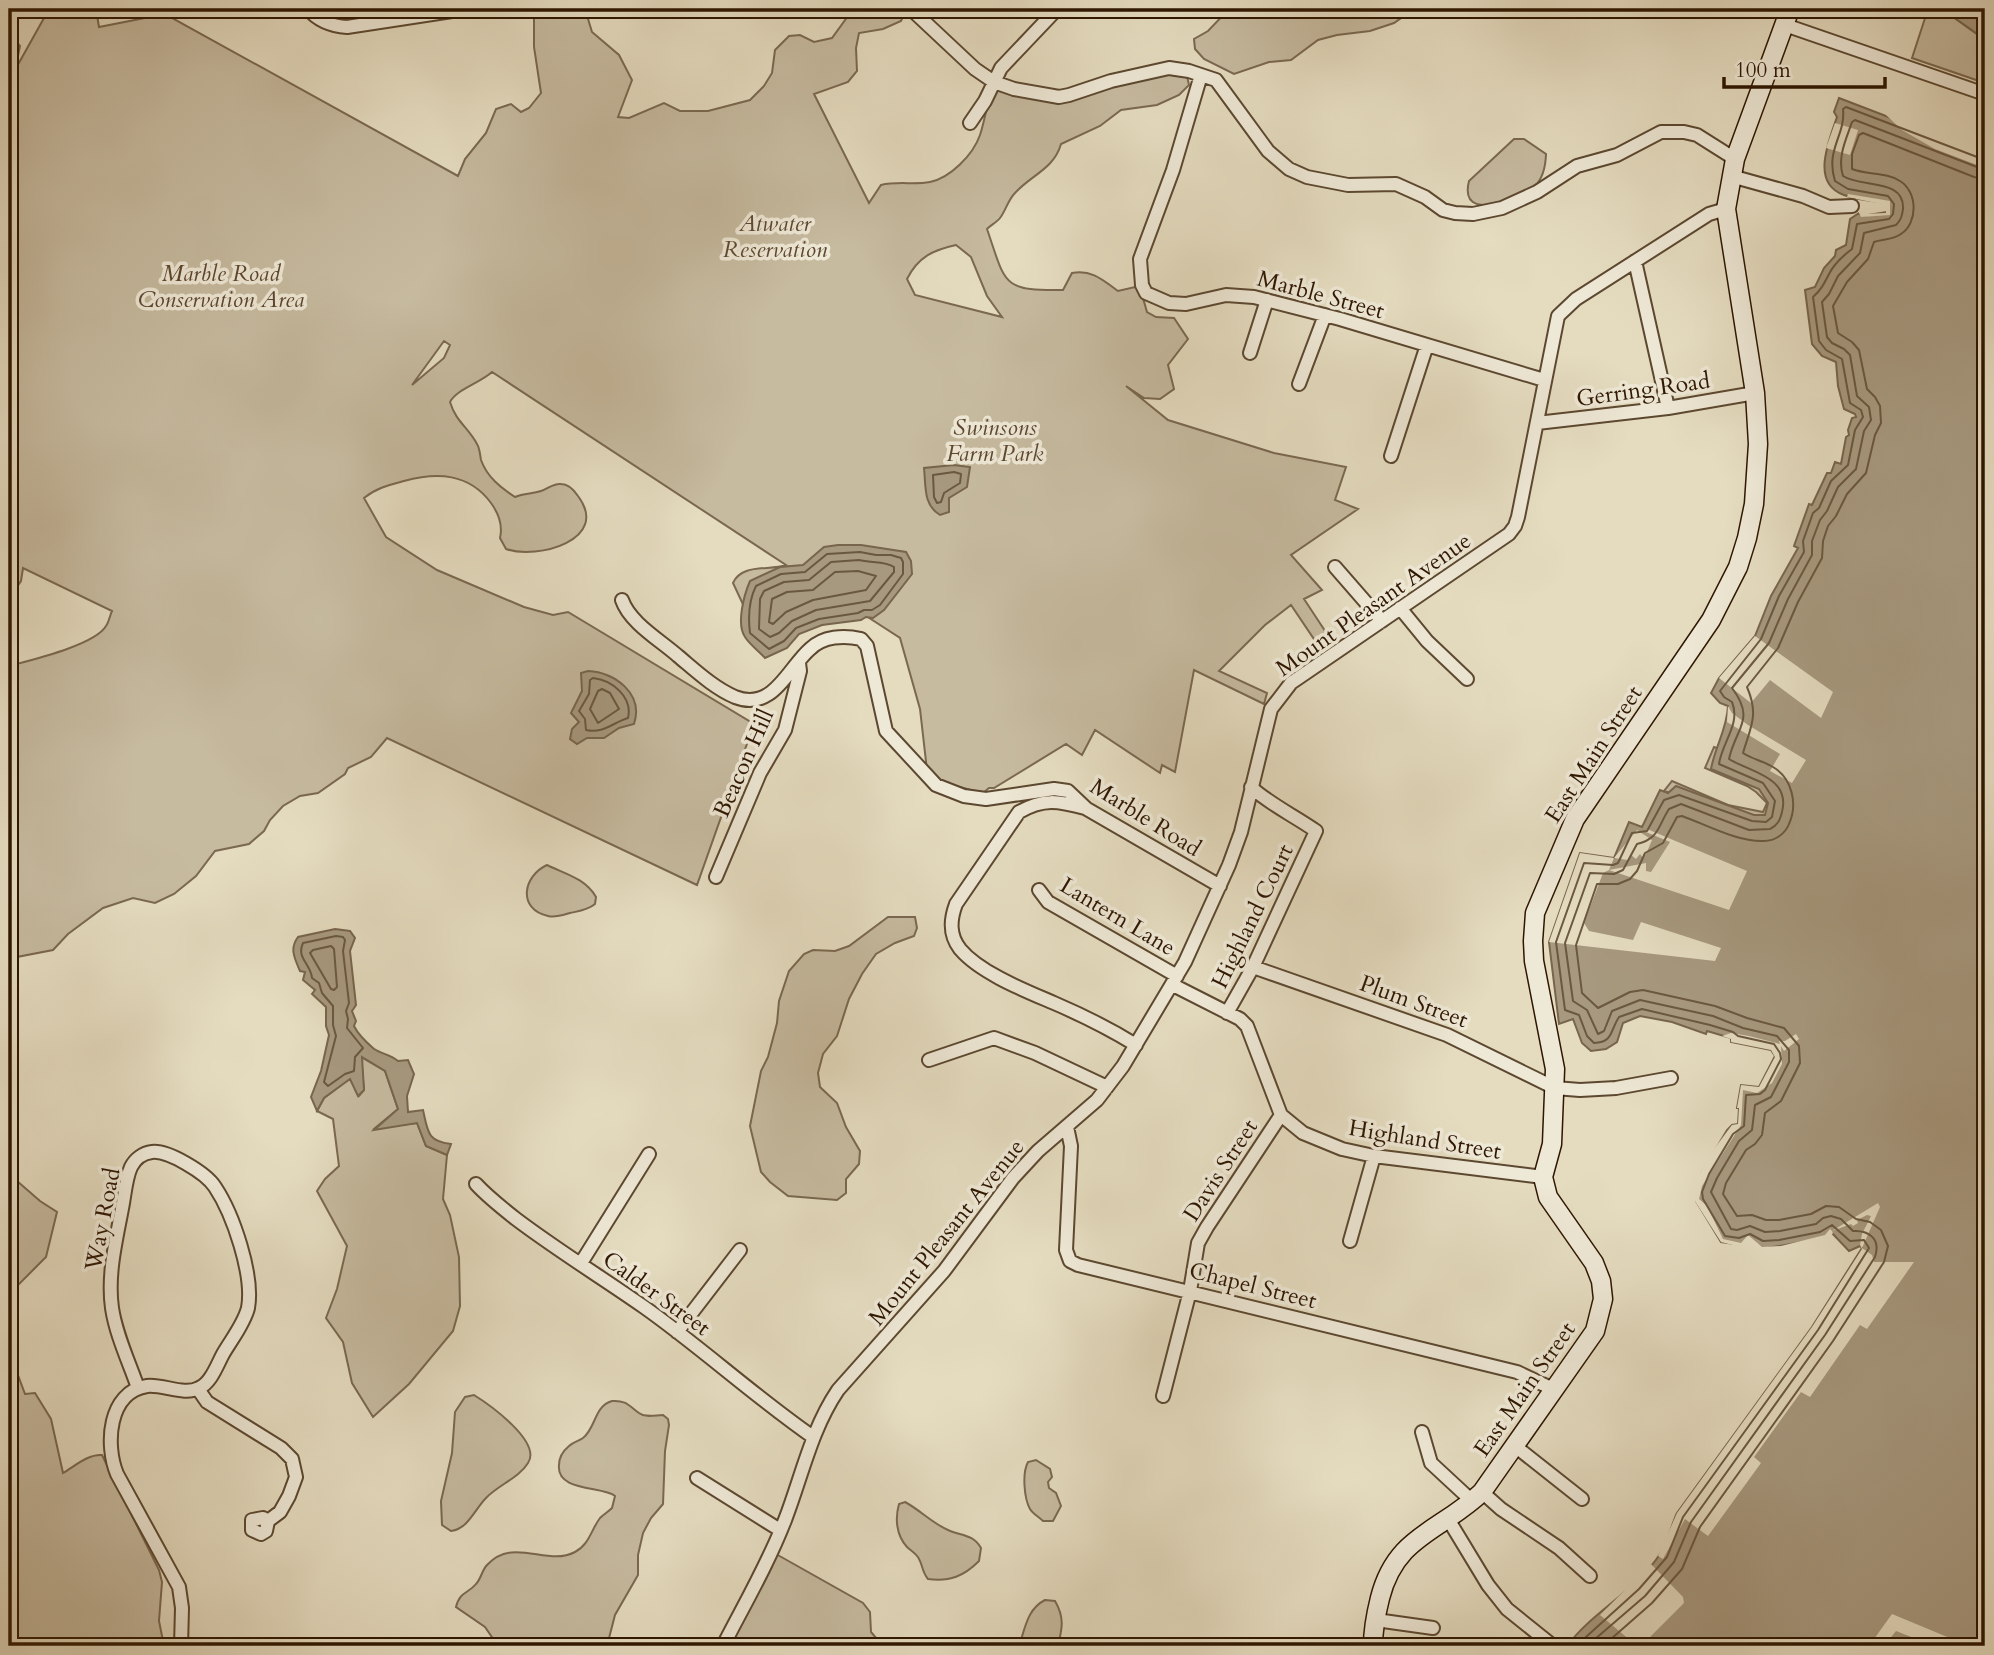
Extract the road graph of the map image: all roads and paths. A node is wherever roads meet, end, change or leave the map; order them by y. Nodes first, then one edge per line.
1 (308, 9) edge
2 (465, 9) edge
3 (911, 9) edge
4 (1057, 9) edge
5 (1788, 17) edge
6 (1201, 75) junction
7 (994, 82) junction
8 (1985, 94) edge
9 (970, 123) dead end
10 (1733, 168) junction
11 (1852, 206) dead end
12 (1727, 209) junction
13 (1635, 261) junction
14 (1267, 300) junction
15 (1325, 315) junction
16 (1427, 345) junction
17 (1250, 353) dead end
18 (1544, 380) junction
19 (1299, 384) dead end
20 (1755, 393) junction
21 (1668, 408) junction
22 (1536, 423) junction
23 (1391, 456) dead end
24 (1335, 568) dead end
25 (622, 600) dead end
26 (1400, 608) junction
27 (1382, 621) junction
28 (799, 663) junction
29 (1467, 679) dead end
30 (1251, 787) junction
31 (1087, 809) junction
32 (716, 877) dead end
33 (1220, 886) junction
34 (1039, 890) dead end
35 (1253, 967) junction
36 (1175, 980) junction
37 (1227, 1013) junction
38 (1136, 1045) junction
39 (929, 1060) dead end
40 (1671, 1078) dead end
41 (1107, 1087) junction
42 (1555, 1088) junction
43 (1281, 1115) junction
44 (1067, 1126) junction
45 (649, 1154) dead end
46 (1374, 1156) junction
47 (1543, 1177) junction
48 (476, 1184) dead end
49 (1350, 1241) dead end
50 (740, 1250) dead end
51 (581, 1263) junction
52 (1190, 1291) junction
53 (677, 1332) junction
54 (138, 1388) junction
55 (198, 1389) junction
56 (1555, 1390) junction
57 (1163, 1396) dead end
58 (1422, 1433) dead end
59 (813, 1437) junction
60 (1516, 1446) junction
61 (697, 1478) dead end
62 (1477, 1497) junction
63 (1582, 1499) dead end
64 (1448, 1519) junction
65 (268, 1521) dead end
66 (780, 1530) junction
67 (1590, 1576) dead end
68 (1376, 1620) junction
69 (1433, 1628) dead end
70 (181, 1646) edge
71 (723, 1646) edge
72 (1373, 1646) edge
73 (1553, 1646) edge

1 - 2 street
3 - 7 street
4 - 7 street
5 - 8 street
5 - 10 main road, East Main Street
6 - 7 street
6 - 10 street
6 - 14 street, Marble Street
7 - 9 street
10 - 11 street
10 - 12 main road, East Main Street
12 - 13 street, Mount Pleasant Avenue
12 - 20 main road, East Main Street
13 - 18 street, Mount Pleasant Avenue
13 - 21 street
14 - 15 street, Marble Street
14 - 17 street
15 - 16 street, Marble Street
15 - 19 street
16 - 18 street, Marble Street
16 - 23 street
18 - 22 street, Mount Pleasant Avenue
20 - 21 street, Gerring Road
20 - 42 main road, East Main Street
21 - 22 street, Gerring Road
22 - 26 street, Mount Pleasant Avenue
24 - 27 street
25 - 28 street, Marble Road
26 - 27 street, Mount Pleasant Avenue
26 - 29 street
27 - 30 street, Mount Pleasant Avenue
28 - 31 street, Marble Road
28 - 32 street, Beacon Hill
30 - 33 street, Mount Pleasant Avenue
30 - 35 street, Highland Court
31 - 33 street, Marble Road
31 - 38 street
33 - 36 street, Mount Pleasant Avenue
34 - 36 street, Lantern Lane
35 - 37 street, Highland Court
35 - 42 street, Plum Street
36 - 37 street
36 - 38 street, Mount Pleasant Avenue
37 - 43 street
38 - 41 street, Mount Pleasant Avenue
39 - 41 street
40 - 42 street
41 - 44 street, Mount Pleasant Avenue
42 - 47 main road, East Main Street
43 - 46 street, Highland Street
43 - 52 street, Davis Street
44 - 52 street, Chapel Street
44 - 59 street, Mount Pleasant Avenue
45 - 51 street
46 - 47 street, Highland Street
46 - 49 street
47 - 56 main road, East Main Street
48 - 51 street, Calder Street
50 - 53 street
51 - 53 street, Calder Street
52 - 56 street, Chapel Street
52 - 57 street, Davis Street
53 - 59 street, Calder Street
54 - 55 street
54 - 55 street, Way Road
54 - 70 street
55 - 65 street
56 - 60 main road, East Main Street
58 - 62 street
59 - 66 street, Mount Pleasant Avenue
60 - 62 main road, East Main Street
60 - 63 street
61 - 66 street
62 - 64 main road, East Main Street
62 - 67 street
64 - 68 main road, East Main Street
64 - 73 street
66 - 71 street, Mount Pleasant Avenue
68 - 69 street
68 - 72 main road, East Main Street

